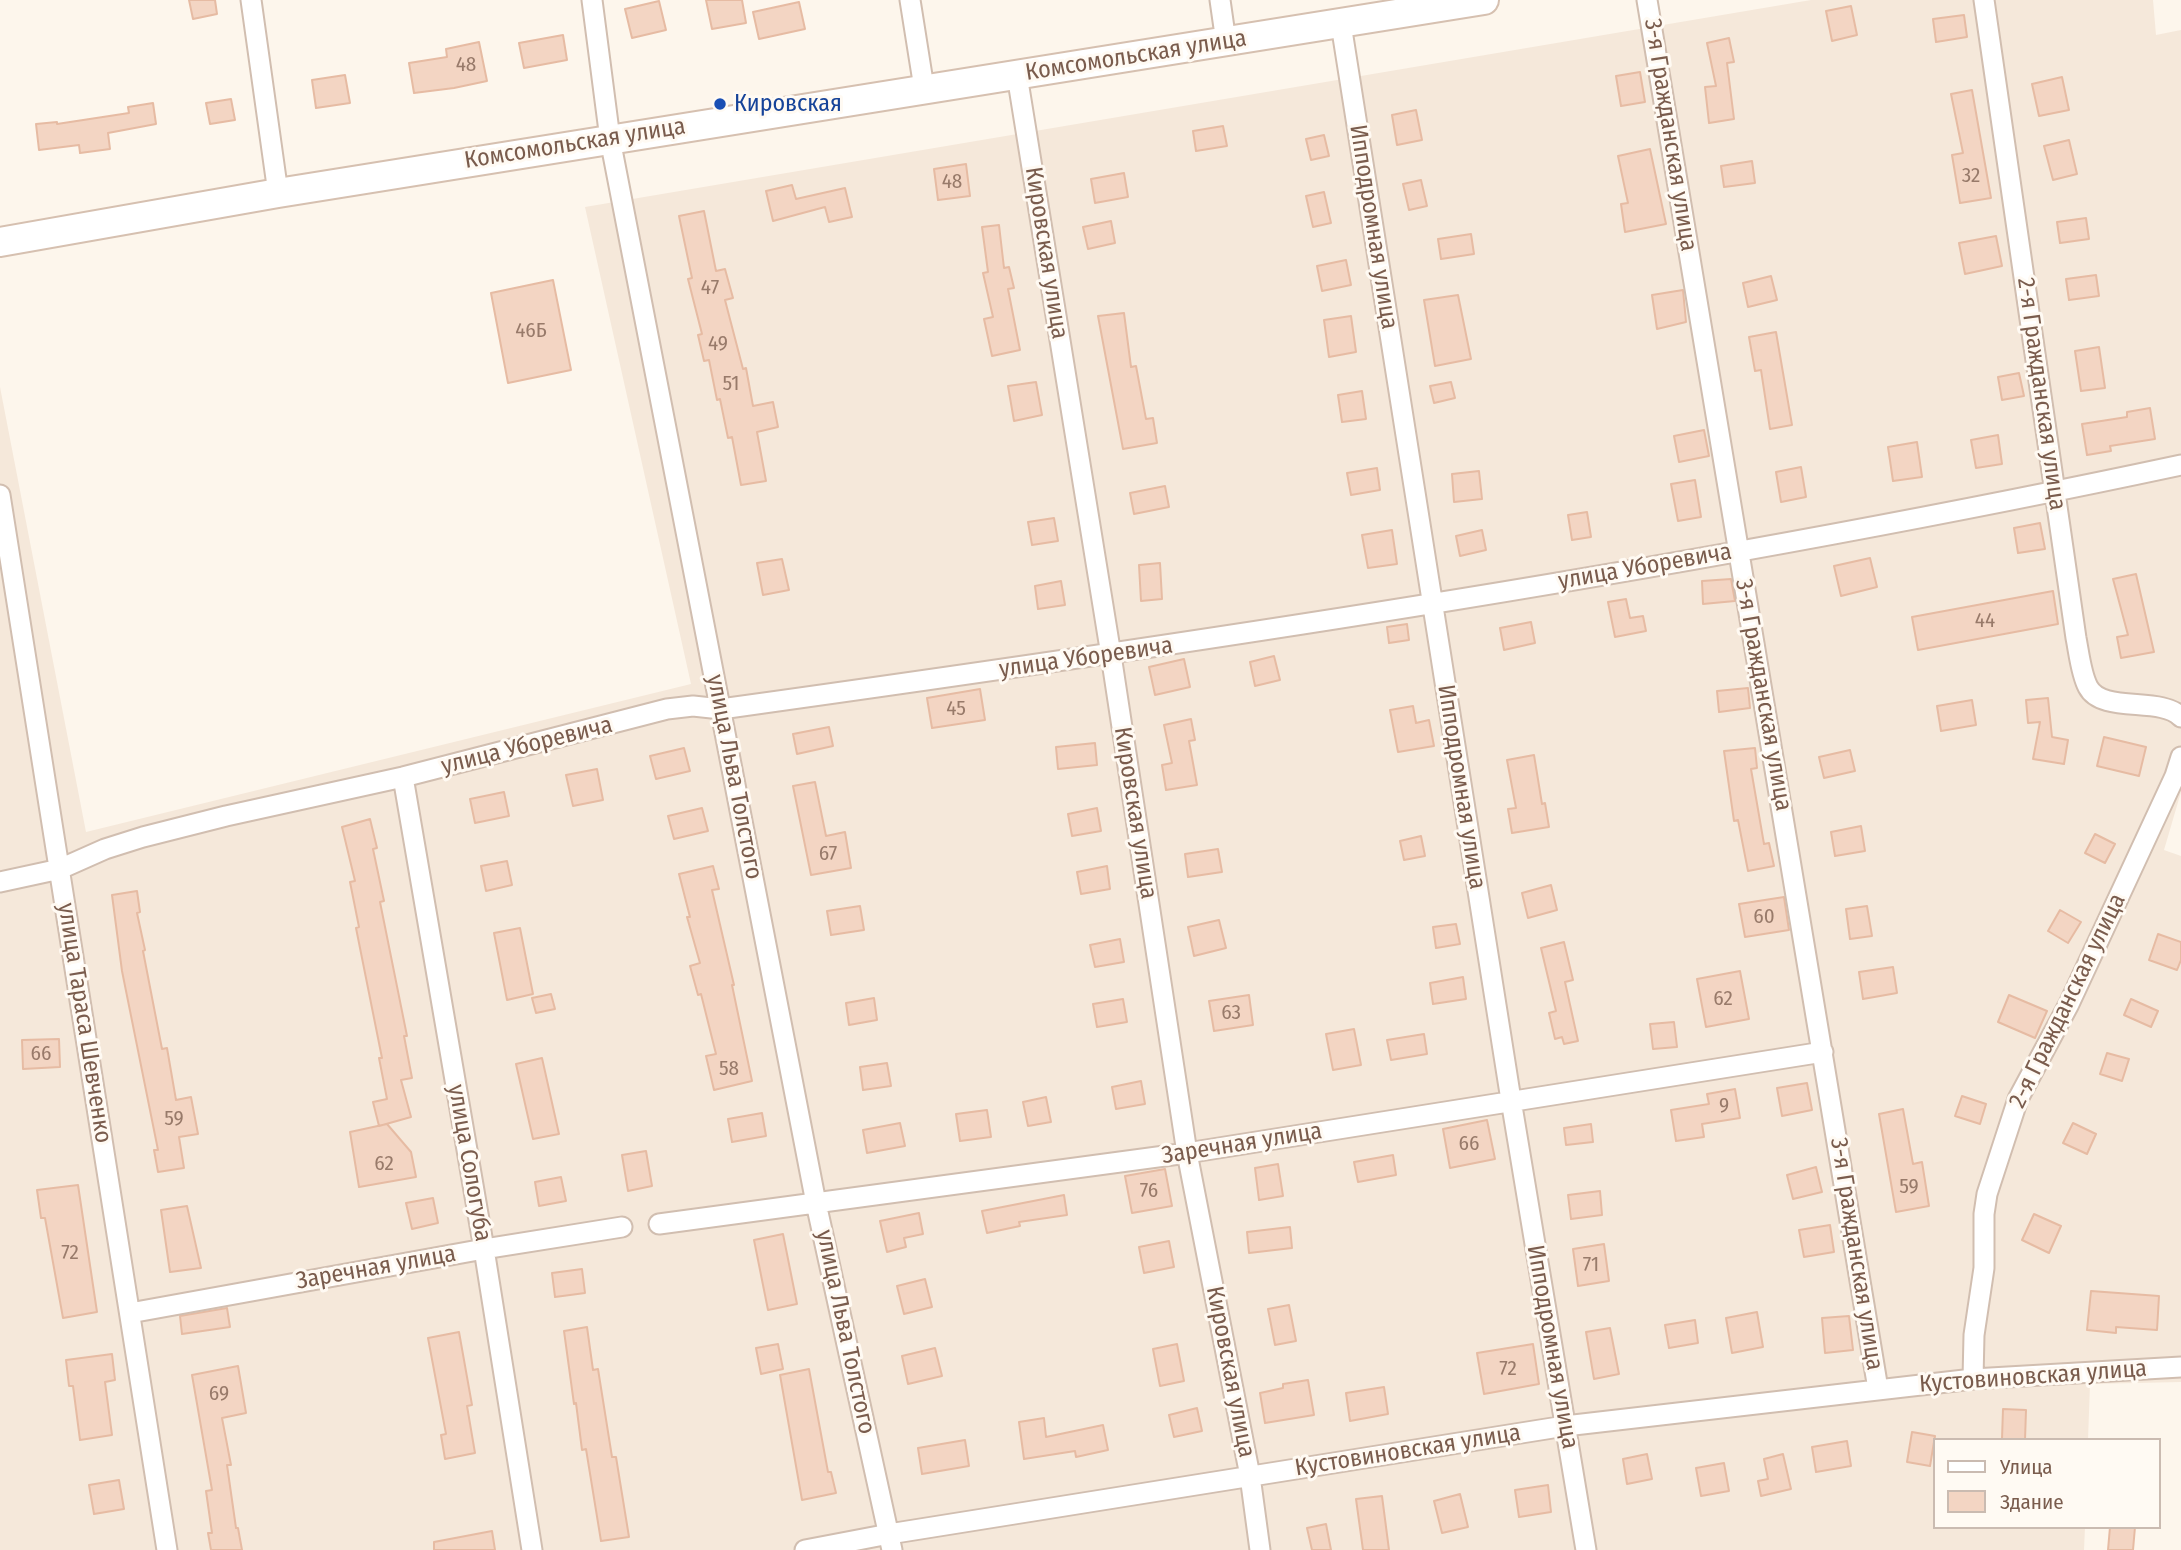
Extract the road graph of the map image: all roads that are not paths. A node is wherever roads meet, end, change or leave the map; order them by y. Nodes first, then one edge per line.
1 (251, 0) edge
2 (592, 0) edge
3 (910, 0) edge
4 (1220, 0) edge
5 (1484, 0) edge
6 (1647, 0) edge
7 (1984, 0) edge
8 (1341, 24) junction
9 (1226, 42) junction
10 (1017, 75) junction
11 (923, 88) junction
12 (610, 139) junction
13 (278, 193) junction
14 (0, 242) edge
15 (2181, 465) edge
16 (2056, 492) junction
17 (0, 495) edge
18 (1739, 552) junction
19 (1432, 603) junction
20 (1111, 655) junction
21 (721, 709) junction
22 (2181, 717) edge
23 (2181, 757) edge
24 (403, 777) junction
25 (60, 869) junction
26 (0, 882) edge
27 (1824, 1052) junction
28 (1511, 1100) junction
29 (1187, 1153) junction
30 (816, 1203) junction
31 (659, 1224) dead end
32 (622, 1227) dead end
33 (484, 1248) junction
34 (130, 1312) junction
35 (2181, 1367) edge
36 (1973, 1379) junction
37 (1878, 1390) junction
38 (1565, 1426) junction
39 (1250, 1476) junction
40 (891, 1542) edge
41 (167, 1550) edge
42 (532, 1550) edge
43 (805, 1550) edge
44 (1260, 1550) edge
45 (1586, 1550) edge

1 - 13 street
2 - 12 street, улица Льва Толстого
3 - 11 street
4 - 9 street
5 - 8 main road, Комсомольская улица
6 - 18 street, 3-я Гражданская улица
7 - 16 street, 2-я Гражданская улица
8 - 9 main road, Комсомольская улица
8 - 19 street, Ипподромная улица
9 - 10 main road, Комсомольская улица
10 - 11 main road, Комсомольская улица
10 - 20 street, Кировская улица
11 - 12 main road, Комсомольская улица
12 - 13 main road, Комсомольская улица
12 - 21 street, улица Льва Толстого
13 - 14 main road, Комсомольская улица
15 - 16 street, улица Уборевича
16 - 18 street, улица Уборевича
16 - 22 street, 2-я Гражданская улица
17 - 25 street, улица Тараса Шевченко
18 - 19 street, улица Уборевича
18 - 27 street, 3-я Гражданская улица
19 - 20 street, улица Уборевича
19 - 28 street, Ипподромная улица
20 - 21 street, улица Уборевича
20 - 29 street, Кировская улица
21 - 24 street, улица Уборевича
21 - 30 street, улица Льва Толстого
23 - 36 street, 2-я Гражданская улица
24 - 25 street, улица Уборевича
24 - 33 street, улица Сологуба
25 - 26 street, улица Уборевича
25 - 34 street, улица Тараса Шевченко
27 - 28 street, Заречная улица
27 - 37 street, 3-я Гражданская улица
28 - 29 street, Заречная улица
28 - 38 street, Ипподромная улица
29 - 30 street, Заречная улица
29 - 39 street, Кировская улица
30 - 31 street, Заречная улица
30 - 40 street, улица Льва Толстого
32 - 33 street, Заречная улица
33 - 34 street, Заречная улица
33 - 42 street, улица Сологуба
34 - 41 street, улица Тараса Шевченко
35 - 36 street, Кустовиновская улица
36 - 37 street, Кустовиновская улица
37 - 38 street, Кустовиновская улица
38 - 39 street, Кустовиновская улица
38 - 45 street, Ипподромная улица
39 - 40 street, Кустовиновская улица
39 - 44 street, Кировская улица
40 - 43 street, Кустовиновская улица

